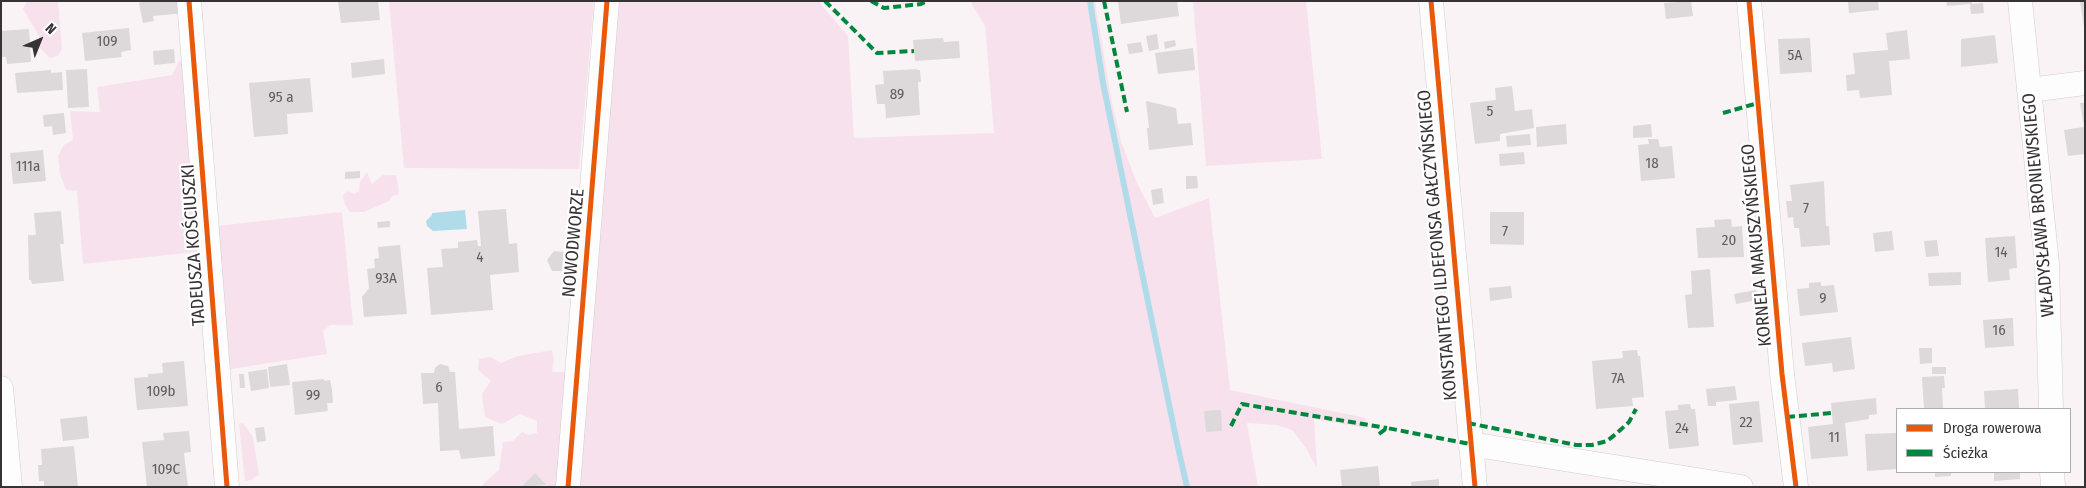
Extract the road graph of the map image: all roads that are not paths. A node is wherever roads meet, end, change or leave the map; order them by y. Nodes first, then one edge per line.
1 (189, 1) edge
2 (607, 1) edge
3 (1431, 1) edge
4 (1749, 1) edge
5 (2020, 1) edge
6 (2085, 83) edge
7 (2029, 90) junction
8 (1, 388) edge
9 (2051, 408) edge
10 (1470, 444) junction
11 (2052, 473) edge
12 (10, 487) edge
13 (227, 487) edge
14 (568, 487) edge
15 (1475, 487) edge
16 (1741, 487) edge
17 (1796, 487) edge
18 (2053, 487) edge

1 - 13 street, TADEUSZA KOŚCIUSZKI
2 - 14 street, NOWODWORZE
3 - 10 street, KONSTANTEGO ILDEFONSA GAŁCZYŃSKIEGO
4 - 17 street, KORNELA MAKUSZYŃSKIEGO
5 - 7 street, WŁADYSŁAWA BRONIEWSKIEGO
6 - 7 street
7 - 9 street, WŁADYSŁAWA BRONIEWSKIEGO
8 - 12 street
10 - 15 street, KONSTANTEGO ILDEFONSA GAŁCZYŃSKIEGO
10 - 16 street
11 - 18 street

